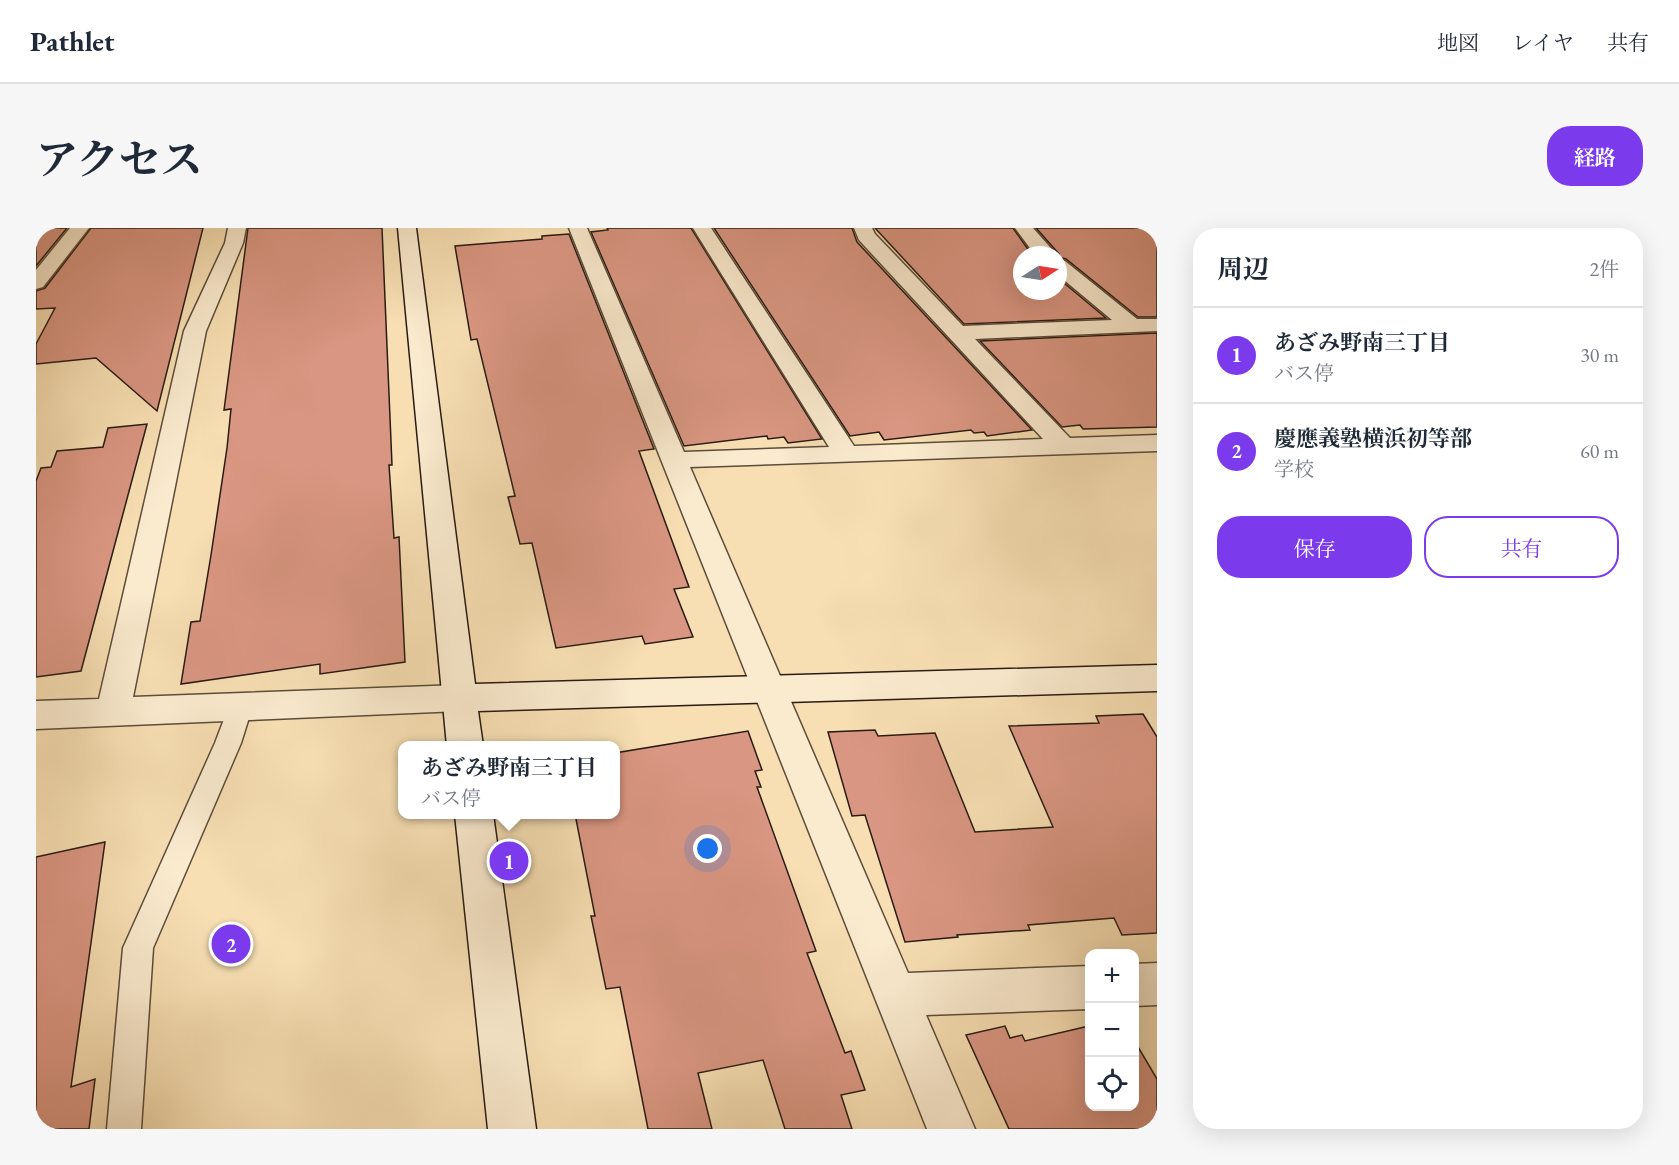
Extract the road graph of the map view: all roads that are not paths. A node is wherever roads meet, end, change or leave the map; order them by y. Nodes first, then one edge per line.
1 (80, 228) edge
2 (237, 228) edge
3 (407, 228) edge
4 (578, 228) edge
5 (702, 228) edge
6 (863, 228) edge
7 (1024, 228) edge
8 (1036, 246) edge
9 (1067, 272) edge
10 (36, 283) edge
11 (1157, 325) edge
12 (1132, 326) junction
13 (956, 333) junction
14 (1157, 443) edge
15 (1064, 446) junction
16 (846, 453) junction
17 (675, 460) junction
18 (1157, 678) edge
19 (768, 690) junction
20 (459, 698) junction
21 (240, 708) junction
22 (113, 713) junction
23 (36, 715) edge
24 (464, 741) edge
25 (475, 819) edge
26 (1157, 984) edge
27 (1139, 985) edge
28 (1085, 987) edge
29 (897, 995) junction
30 (124, 1129) edge
31 (512, 1129) edge
32 (951, 1129) edge

1 - 10 street
2 - 22 street
3 - 20 street
4 - 17 street
5 - 16 street
6 - 13 street
7 - 8 street
9 - 12 street
11 - 12 street
12 - 13 street
13 - 15 street
14 - 15 street
15 - 16 street
16 - 17 street
17 - 19 street
18 - 19 street
19 - 20 street
19 - 29 street
20 - 21 street
20 - 24 street
21 - 22 street
21 - 30 lane
22 - 23 street
25 - 31 street
26 - 27 street
28 - 29 street
29 - 32 street

